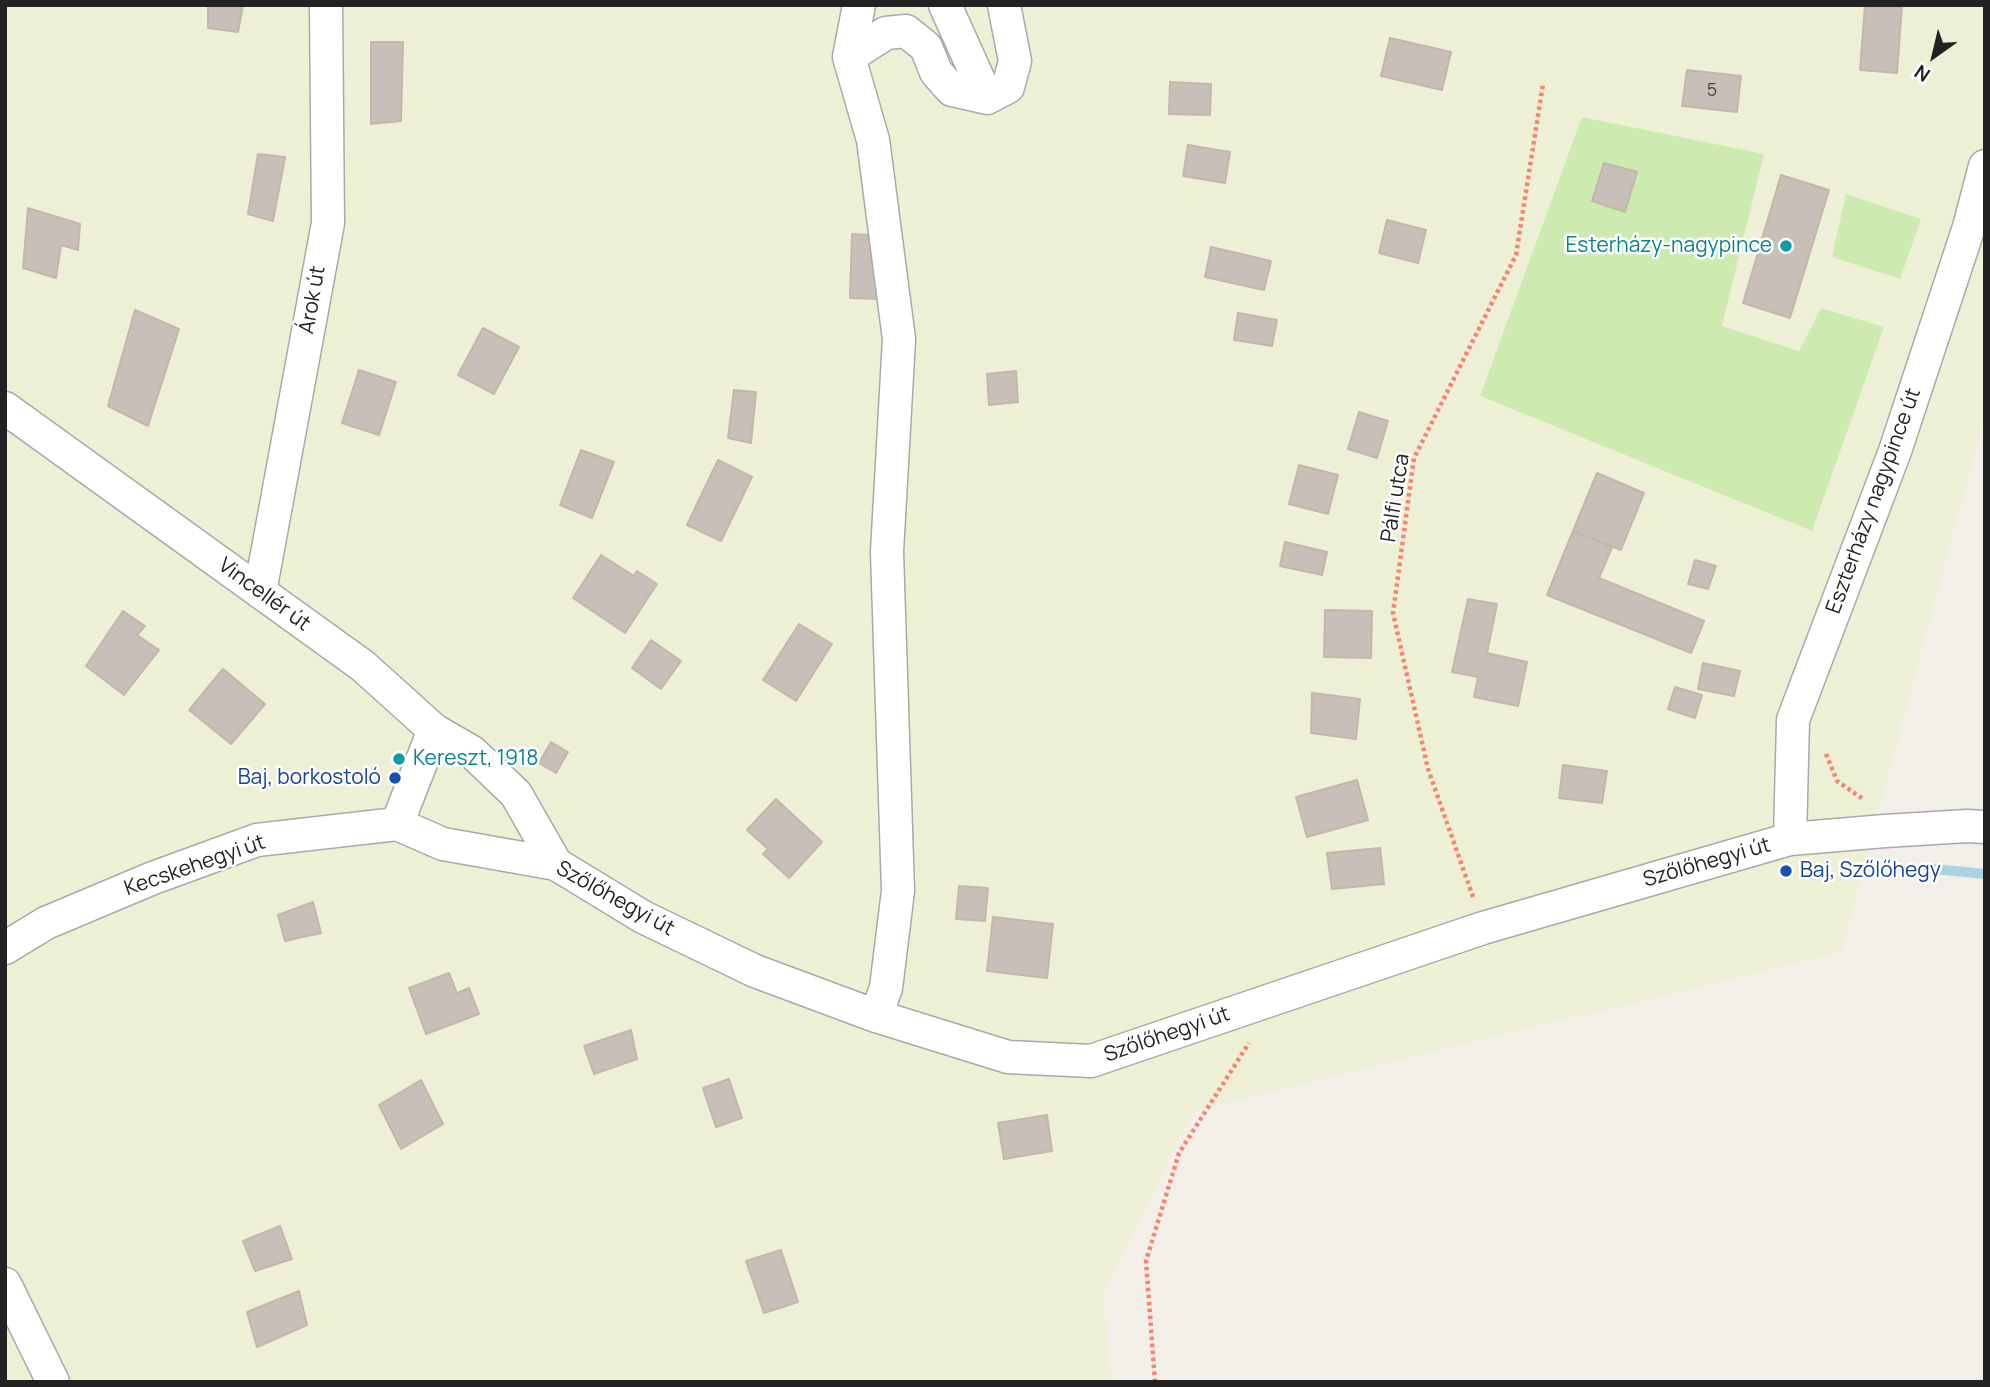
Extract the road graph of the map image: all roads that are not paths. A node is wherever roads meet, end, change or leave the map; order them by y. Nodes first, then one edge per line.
1 (326, 5) edge
2 (859, 5) edge
3 (945, 5) edge
4 (1004, 5) edge
5 (849, 57) junction
6 (987, 98) junction
7 (1985, 166) edge
8 (5, 408) edge
9 (260, 592) junction
10 (434, 730) junction
11 (397, 824) junction
12 (1985, 828) edge
13 (1790, 839) junction
14 (556, 864) junction
15 (5, 948) edge
16 (876, 1016) junction
17 (5, 1284) edge
18 (53, 1382) edge

1 - 9 street, Árok út
2 - 5 street
3 - 6 street
4 - 6 street
5 - 6 street
5 - 16 street
7 - 13 street, Eszterházy nagypince út
8 - 9 street, Vincellér út
9 - 10 street, Vincellér út
10 - 11 street
10 - 14 street, Vincellér út
11 - 14 street, Szőlőhegyi út
11 - 15 street, Kecskehegyi út
12 - 13 street, Szőlőhegyi út
13 - 16 street, Szőlőhegyi út
14 - 16 street, Szőlőhegyi út
17 - 18 street

